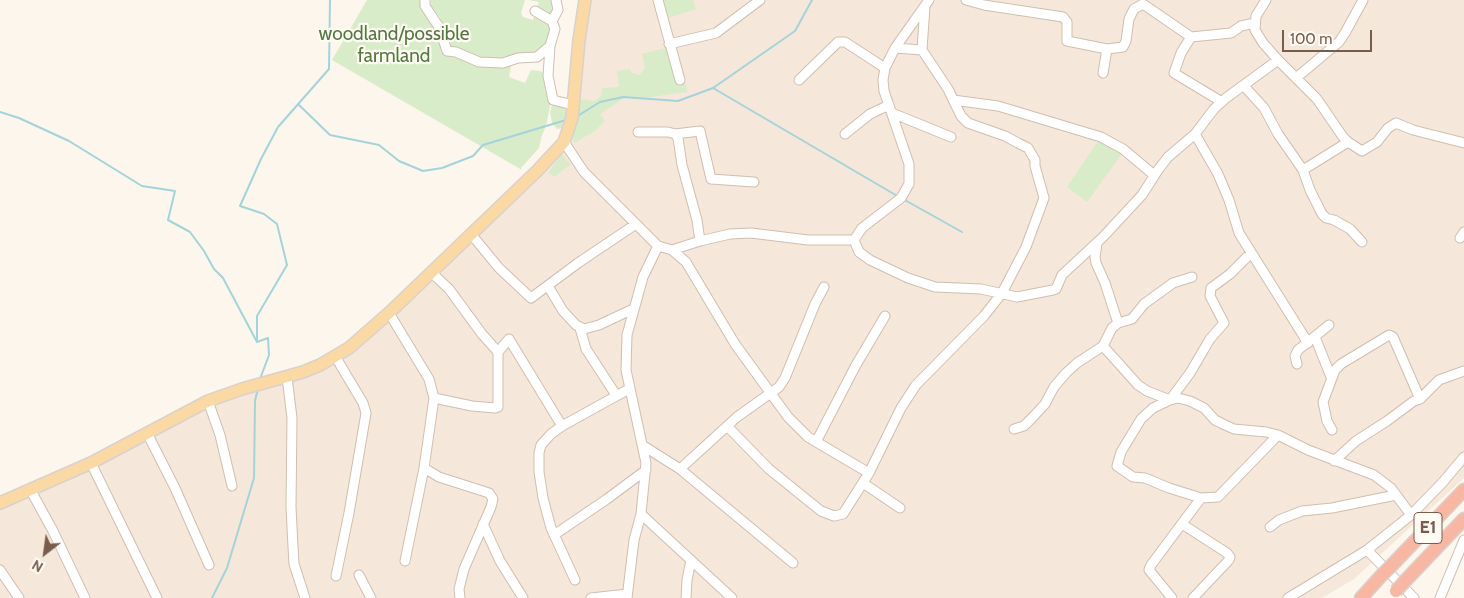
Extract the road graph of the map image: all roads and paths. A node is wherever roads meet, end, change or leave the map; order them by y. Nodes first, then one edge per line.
1 (425, 0) edge
2 (556, 0) edge
3 (585, 0) edge
4 (658, 0) edge
5 (760, 0) edge
6 (966, 0) edge
7 (1266, 0) edge
8 (1362, 0) edge
9 (927, 3) edge
10 (534, 11) dead end
11 (552, 21) junction
12 (1255, 23) junction
13 (1191, 36) junction
14 (669, 44) junction
15 (550, 46) junction
16 (895, 48) junction
17 (1107, 49) junction
18 (922, 50) junction
19 (1278, 60) junction
20 (885, 68) junction
21 (1103, 73) dead end
22 (1296, 78) junction
23 (680, 80) dead end
24 (798, 80) dead end
25 (1244, 86) junction
26 (954, 100) junction
27 (1222, 102) junction
28 (573, 106) junction
29 (891, 109) junction
30 (638, 132) dead end
31 (675, 134) junction
32 (846, 134) dead end
33 (1195, 134) junction
34 (951, 137) dead end
35 (564, 142) junction
36 (1348, 142) junction
37 (1464, 143) edge
38 (1303, 170) junction
39 (1154, 175) junction
40 (754, 182) dead end
41 (636, 224) junction
42 (471, 234) junction
43 (700, 240) junction
44 (854, 240) junction
45 (1362, 242) dead end
46 (1097, 244) junction
47 (658, 246) junction
48 (672, 250) junction
49 (1251, 253) junction
50 (1081, 258) junction
51 (1096, 262) junction
52 (431, 272) junction
53 (1192, 277) dead end
54 (548, 286) junction
55 (824, 287) dead end
56 (1002, 293) junction
57 (633, 309) junction
58 (389, 313) junction
59 (885, 316) dead end
60 (1118, 323) junction
61 (1329, 325) dead end
62 (580, 328) junction
63 (1311, 340) junction
64 (1103, 346) junction
65 (498, 352) junction
66 (335, 356) junction
67 (1297, 364) dead end
68 (1464, 371) edge
69 (287, 377) junction
70 (1332, 377) junction
71 (629, 389) junction
72 (771, 393) junction
73 (616, 395) junction
74 (434, 398) junction
75 (1420, 399) junction
76 (1170, 400) junction
77 (208, 401) junction
78 (562, 426) junction
79 (728, 427) junction
80 (1014, 429) dead end
81 (1332, 430) dead end
82 (147, 433) junction
83 (1278, 435) junction
84 (816, 442) junction
85 (642, 444) junction
86 (1464, 457) edge
87 (1334, 461) junction
88 (90, 463) junction
89 (424, 468) junction
90 (680, 469) junction
91 (646, 470) junction
92 (868, 473) junction
93 (863, 483) junction
94 (232, 486) dead end
95 (30, 489) junction
96 (1464, 490) edge
97 (1396, 494) junction
98 (1201, 498) junction
99 (0, 503) edge
100 (900, 508) dead end
101 (641, 514) junction
102 (1411, 515) junction
103 (1464, 520) edge
104 (483, 524) junction
105 (1182, 524) junction
106 (1270, 527) dead end
107 (554, 535) junction
108 (1464, 540) edge
109 (1367, 550) junction
110 (405, 560) dead end
111 (692, 560) junction
112 (793, 563) dead end
113 (209, 565) dead end
114 (0, 570) edge
115 (359, 575) dead end
116 (336, 576) dead end
117 (574, 580) dead end
118 (1392, 594) edge
119 (627, 596) edge
120 (19, 598) edge
121 (85, 598) edge
122 (157, 598) edge
123 (305, 598) edge
124 (371, 598) edge
125 (460, 598) edge
126 (523, 598) edge
127 (591, 598) edge
128 (686, 598) edge
129 (732, 598) edge
130 (1172, 598) edge
131 (1193, 598) edge
132 (1288, 598) edge
133 (1361, 598) edge
134 (1414, 598) edge
135 (1440, 598) edge

1 - 15 street
2 - 11 street
3 - 28 main road
4 - 14 street
5 - 14 street
6 - 17 street
7 - 12 street
8 - 22 street
9 - 16 street
9 - 18 street
10 - 11 street
11 - 15 street
12 - 13 street
12 - 19 street
13 - 17 street
13 - 27 street
14 - 23 street
15 - 28 street
16 - 18 street
16 - 20 street
17 - 21 street
18 - 26 street
19 - 22 street
19 - 25 street
20 - 24 street
20 - 29 street
22 - 36 street
25 - 27 street
25 - 38 street
26 - 39 street
26 - 56 street
27 - 33 street
28 - 35 main road
29 - 32 street
29 - 34 street
29 - 44 street
30 - 31 street
31 - 40 street
31 - 43 street
33 - 39 street
33 - 49 street
35 - 41 street
35 - 42 main road
36 - 37 street
36 - 38 street
38 - 45 street
39 - 46 street
41 - 47 street
41 - 54 street
42 - 52 main road
42 - 54 street
43 - 44 street
43 - 48 street
44 - 56 street
46 - 50 street
46 - 51 street
47 - 48 street
47 - 57 street
48 - 72 street
49 - 63 street
49 - 76 street
50 - 51 street
50 - 56 street
51 - 60 street
52 - 58 main road
52 - 65 street
53 - 60 street
54 - 62 street
55 - 72 street
56 - 92 street
57 - 62 street
57 - 71 street
58 - 66 main road
58 - 74 street
59 - 84 street
60 - 64 street
61 - 63 street
62 - 73 street
63 - 67 street
63 - 70 street
64 - 76 street
64 - 80 street
65 - 74 street
65 - 78 street
66 - 69 main road
66 - 116 street
68 - 75 street
69 - 77 main road
69 - 123 street
70 - 75 street
70 - 81 street
71 - 73 street
71 - 85 street
72 - 79 street
72 - 84 street
73 - 78 street
74 - 89 street
75 - 87 street
76 - 83 street
76 - 98 street
77 - 82 main road
77 - 94 street
78 - 107 street
79 - 90 street
79 - 93 street
82 - 88 main road
82 - 113 street
83 - 87 street
83 - 98 street
84 - 92 street
85 - 90 street
85 - 91 street
86 - 102 street
87 - 97 street
88 - 95 main road
88 - 122 street
89 - 104 street
89 - 110 street
90 - 112 street
91 - 101 street
91 - 107 street
92 - 93 street
93 - 100 street
95 - 99 main road
95 - 121 street
96 - 133 highway, E1, bridge
97 - 102 street
97 - 106 street
98 - 105 street
101 - 111 street
101 - 119 street
102 - 109 street
103 - 118 highway, E1, bridge
104 - 125 street
104 - 126 street
105 - 130 street
105 - 131 street
107 - 117 street
108 - 135 street
109 - 132 street
109 - 134 street
111 - 128 street
111 - 129 street
114 - 120 street
115 - 124 street
119 - 127 street

